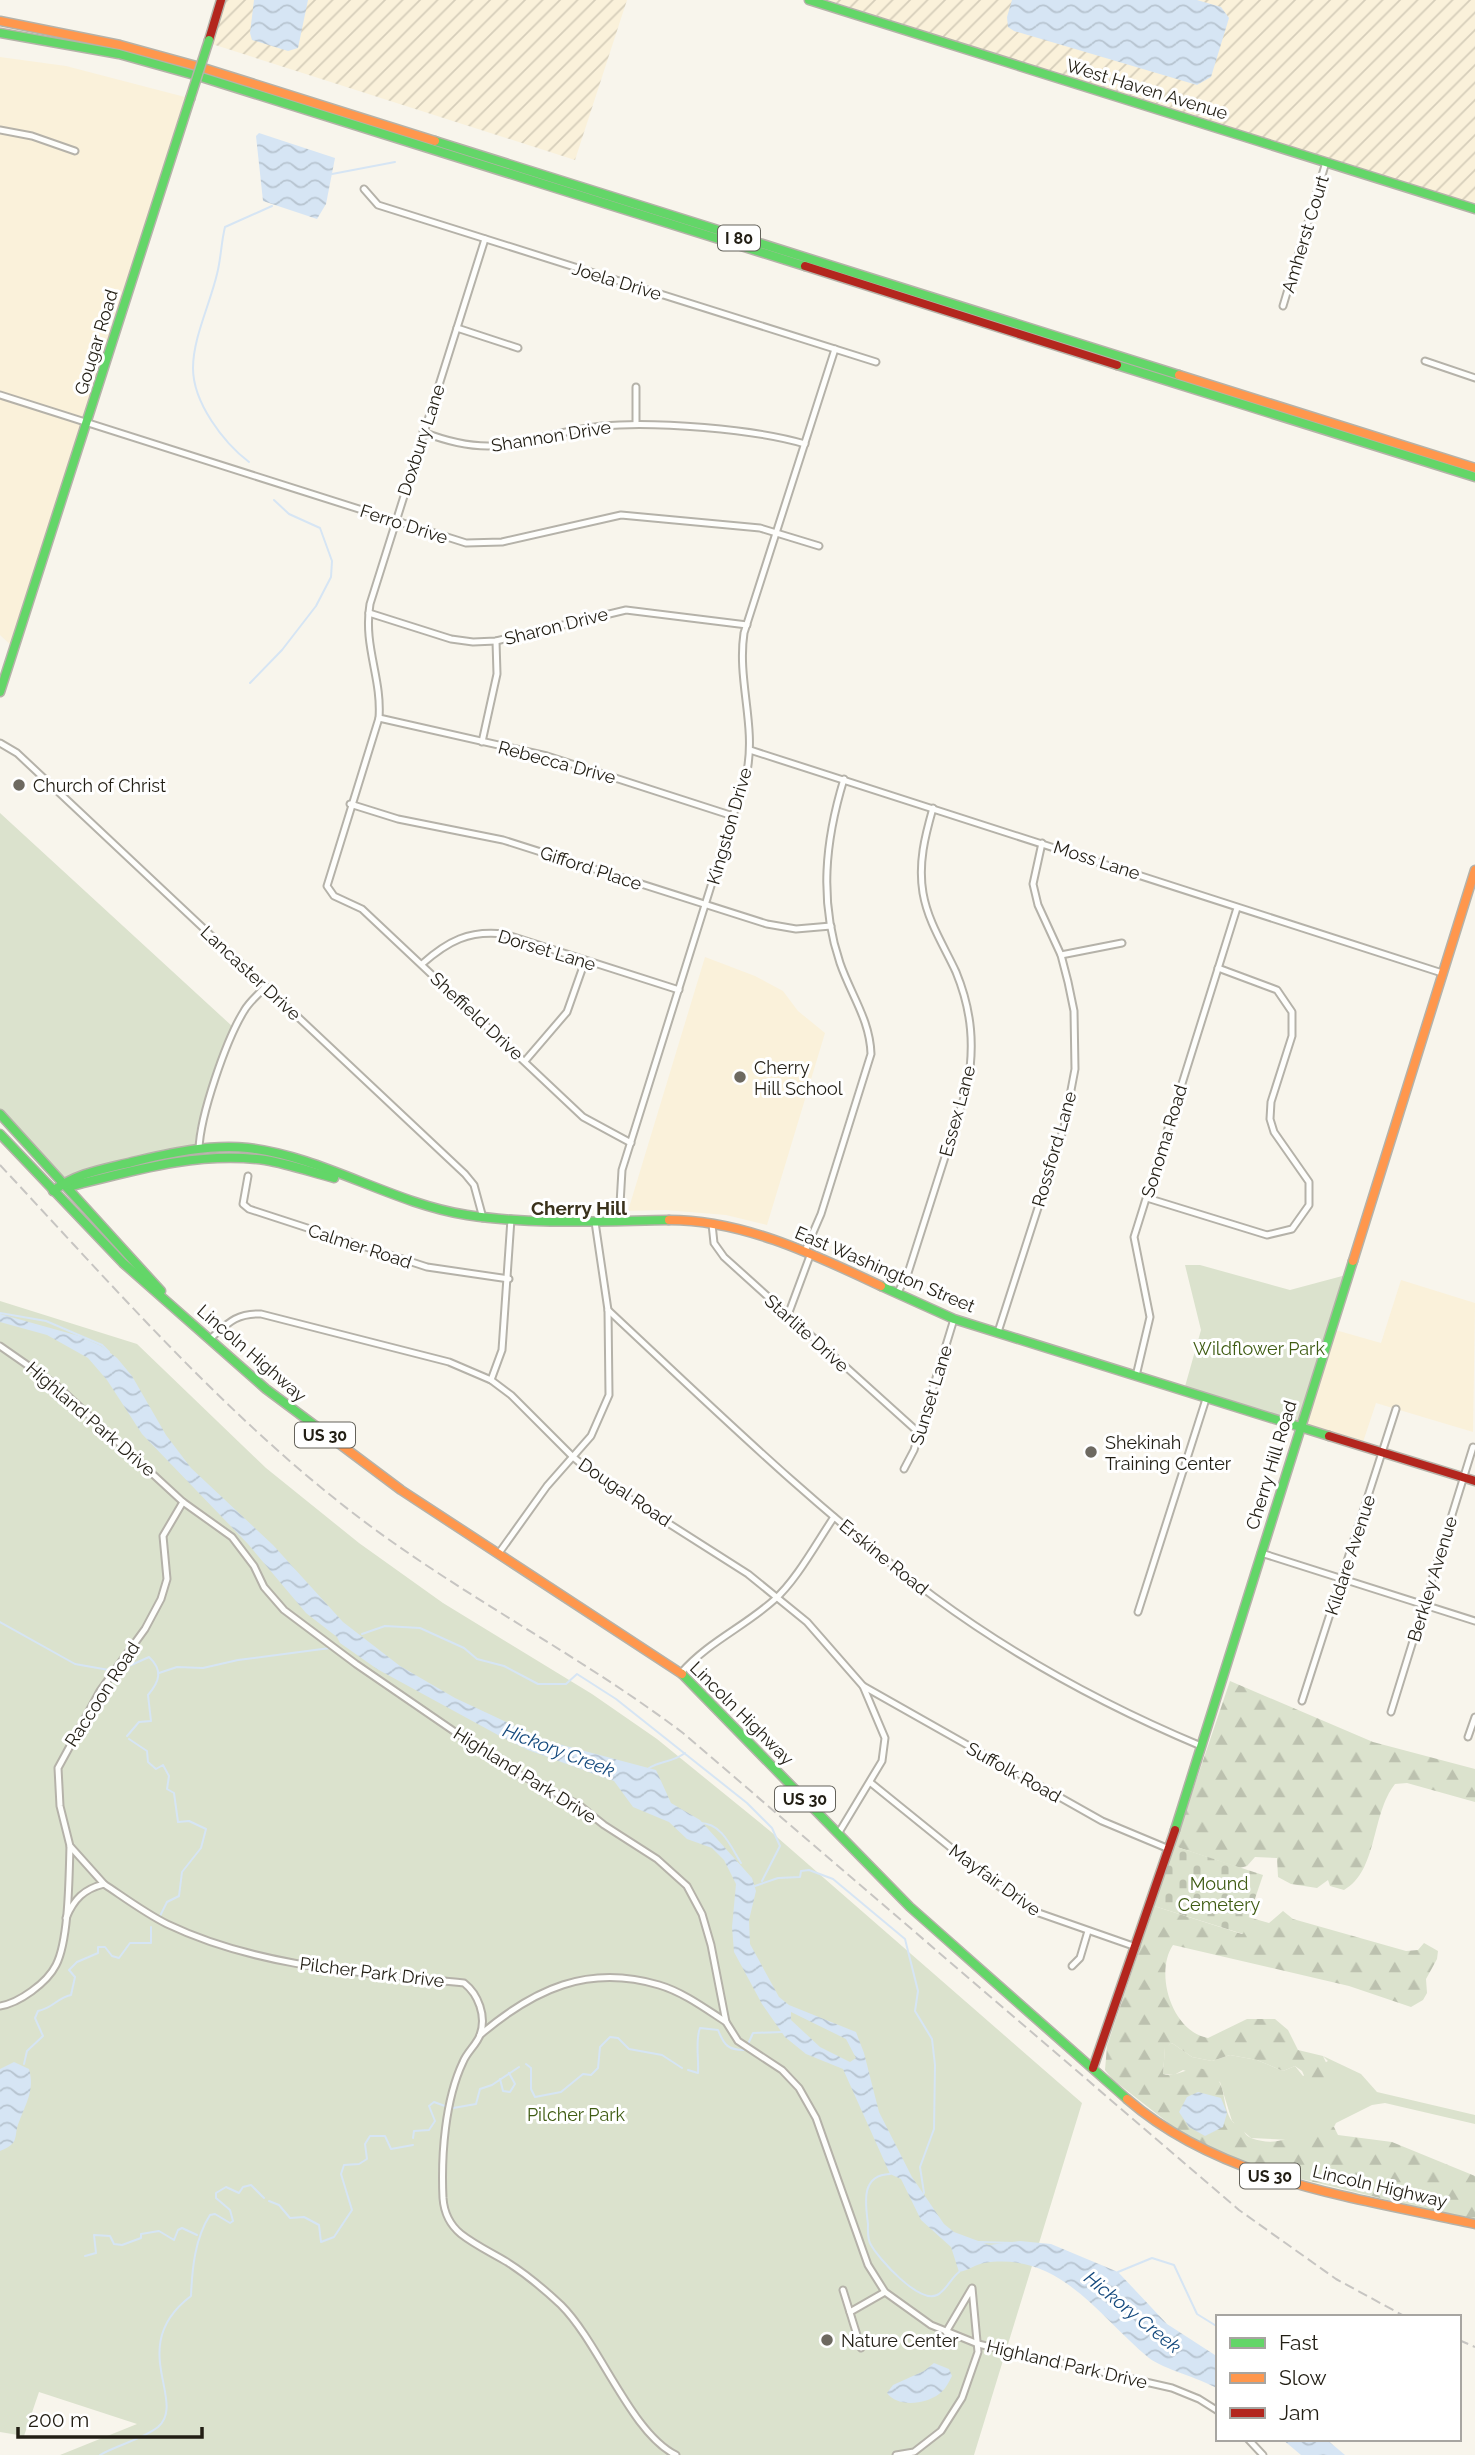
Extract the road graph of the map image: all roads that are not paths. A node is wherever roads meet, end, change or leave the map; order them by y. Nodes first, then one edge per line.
1 (221, 0) edge
2 (809, 0) edge
3 (0, 21) edge
4 (0, 33) edge
5 (0, 130) edge
6 (75, 151) dead end
7 (1326, 162) junction
8 (364, 189) dead end
9 (1475, 209) edge
10 (485, 239) junction
11 (1283, 306) dead end
12 (457, 328) junction
13 (519, 348) dead end
14 (835, 349) junction
15 (1425, 361) dead end
16 (876, 362) dead end
17 (1475, 378) edge
18 (636, 387) dead end
19 (0, 395) edge
20 (88, 424) junction
21 (636, 424) junction
22 (423, 432) junction
23 (805, 444) junction
24 (1475, 468) edge
25 (1475, 477) edge
26 (395, 521) junction
27 (777, 533) junction
28 (818, 546) dead end
29 (369, 613) junction
30 (747, 625) junction
31 (496, 640) junction
32 (0, 692) edge
33 (379, 718) junction
34 (482, 742) junction
35 (0, 743) edge
36 (750, 750) junction
37 (844, 779) junction
38 (350, 804) junction
39 (933, 808) junction
40 (733, 816) junction
41 (1042, 843) junction
42 (1475, 870) edge
43 (327, 886) joint
44 (707, 905) junction
45 (1237, 908) junction
46 (831, 926) junction
47 (1122, 943) dead end
48 (1061, 955) junction
49 (585, 961) junction
50 (422, 964) junction
51 (1218, 968) junction
52 (1442, 972) junction
53 (265, 987) junction
54 (679, 990) junction
55 (525, 1061) junction
56 (0, 1114) edge
57 (0, 1134) edge
58 (631, 1143) junction
59 (199, 1153) junction
60 (248, 1176) dead end
61 (64, 1184) junction
62 (53, 1191) junction
63 (1147, 1198) junction
64 (483, 1217) junction
65 (511, 1219) junction
66 (618, 1221) junction
67 (595, 1222) junction
68 (711, 1223) junction
69 (808, 1252) junction
70 (509, 1279) junction
71 (898, 1292) junction
72 (166, 1298) junction
73 (608, 1310) junction
74 (788, 1315) junction
75 (954, 1319) junction
76 (998, 1332) junction
77 (210, 1339) junction
78 (0, 1346) edge
79 (1136, 1376) junction
80 (491, 1380) junction
81 (1206, 1399) junction
82 (1396, 1409) dead end
83 (1299, 1427) junction
84 (918, 1432) junction
85 (1473, 1447) dead end
86 (1383, 1452) junction
87 (573, 1457) junction
88 (904, 1469) dead end
89 (1464, 1477) junction
90 (1475, 1481) edge
91 (183, 1502) junction
92 (834, 1517) junction
93 (499, 1553) junction
94 (1260, 1553) junction
95 (1343, 1579) junction
96 (778, 1597) junction
97 (1424, 1605) junction
98 (1138, 1612) dead end
99 (1475, 1621) edge
100 (681, 1673) junction
101 (863, 1686) junction
102 (1303, 1701) dead end
103 (1391, 1712) dead end
104 (1475, 1717) edge
105 (1468, 1737) dead end
106 (1200, 1746) junction
107 (871, 1783) junction
108 (838, 1834) junction
109 (70, 1846) junction
110 (1169, 1849) junction
111 (104, 1884) junction
112 (66, 1917) junction
113 (1088, 1931) junction
114 (1136, 1947) junction
115 (1072, 1966) dead end
116 (0, 2006) edge
117 (726, 2022) junction
118 (480, 2035) junction
119 (1093, 2068) junction
120 (1475, 2224) edge
121 (843, 2290) dead end
122 (885, 2292) junction
123 (850, 2312) junction
124 (946, 2332) junction
125 (978, 2344) junction
126 (861, 2348) dead end
127 (1216, 2410) edge
128 (1250, 2441) edge
129 (676, 2455) edge
130 (896, 2455) edge
131 (1263, 2455) edge

1 - 20 main road, Gougar Road, bridge
2 - 7 main road, West Haven Avenue
3 - 24 main road, I 80
4 - 25 main road, I 80
5 - 6 street
7 - 9 main road, West Haven Avenue
7 - 11 street, Amherst Court
8 - 10 street, Joela Drive
10 - 12 street, Doxbury Lane
10 - 14 street, Joela Drive
12 - 13 street
12 - 22 street, Doxbury Lane
14 - 16 street, Joela Drive
14 - 23 street, Kingston Drive
15 - 17 street
18 - 21 street
19 - 20 street, Ferro Drive
20 - 26 street, Ferro Drive
20 - 32 main road, Gougar Road
21 - 22 street, Shannon Drive
21 - 23 street, Shannon Drive
22 - 26 street, Doxbury Lane
23 - 27 street, Kingston Drive
26 - 27 street, Ferro Drive
26 - 29 street, Doxbury Lane
27 - 28 street, Ferro Drive
27 - 30 street, Kingston Drive
29 - 31 street, Sharon Drive
29 - 33 street, Doxbury Lane
30 - 31 street, Sharon Drive
30 - 36 street, Kingston Drive
31 - 34 street
33 - 34 street, Rebecca Drive
33 - 38 street, Doxbury Lane
34 - 40 street, Rebecca Drive
35 - 53 street, Lancaster Drive
36 - 37 street, Moss Lane
36 - 40 street, Kingston Drive
37 - 39 street, Moss Lane
37 - 46 street
38 - 43 street, Doxbury Lane
38 - 44 street, Gifford Place
39 - 41 street, Moss Lane
39 - 71 street, Essex Lane
40 - 44 street, Kingston Drive
41 - 45 street, Moss Lane
41 - 48 street, Rossford Lane
42 - 52 main road, Cherry Hill Road
43 - 50 street, Sheffield Drive
44 - 46 street, Gifford Place
44 - 54 street, Kingston Drive
45 - 51 street, Sonoma Road
45 - 52 street, Moss Lane
46 - 69 street
47 - 48 street
48 - 76 street, Rossford Lane
49 - 50 street, Dorset Lane
49 - 54 street, Dorset Lane
49 - 55 street
50 - 55 street, Sheffield Drive
51 - 63 street, Sonoma Road
51 - 63 street
52 - 83 main road, Cherry Hill Road
53 - 59 street
53 - 64 street, Lancaster Drive
54 - 58 street, Kingston Drive
55 - 58 street, Sheffield Drive
56 - 61 main road, Lincoln Highway / US 30
57 - 62 main road, Lincoln Highway / US 30
58 - 66 street, Kingston Drive
59 - 61 main road, East Washington Street
59 - 64 main road, East Washington Street
60 - 70 street, Calmer Road
61 - 62 main road, East Washington Street
61 - 72 main road, Lincoln Highway / US 30
62 - 72 main road, Lincoln Highway / US 30
63 - 79 street, Sonoma Road
64 - 65 main road, East Washington Street
65 - 67 main road, East Washington Street
65 - 70 street
66 - 67 main road, East Washington Street
66 - 68 main road, East Washington Street
67 - 73 street
68 - 69 main road, East Washington Street
68 - 74 street, Starlite Drive
69 - 71 main road, East Washington Street
69 - 74 street
70 - 80 street
71 - 75 main road, East Washington Street
72 - 77 main road, Lincoln Highway / US 30
73 - 87 street
73 - 92 street, Erskine Road
74 - 84 street, Starlite Drive
75 - 76 main road, East Washington Street
75 - 84 street, Sunset Lane
76 - 79 main road, East Washington Street
77 - 80 street, Dougal Road
77 - 93 main road, Lincoln Highway / US 30
78 - 91 street, Highland Park Drive
79 - 81 main road, East Washington Street
80 - 87 street, Dougal Road
81 - 83 main road, East Washington Street
81 - 98 street
82 - 86 street, Kildare Avenue
83 - 86 main road, East Washington Street
83 - 94 main road, Cherry Hill Road
84 - 88 street, Sunset Lane
85 - 89 street, Berkley Avenue
86 - 89 main road, East Washington Street
86 - 95 street, Kildare Avenue
87 - 93 street
87 - 96 street, Dougal Road
89 - 90 main road, East Washington Street
89 - 97 street, Berkley Avenue
91 - 109 street, Raccoon Road
91 - 117 street, Highland Park Drive
92 - 96 street
92 - 106 street, Erskine Road
93 - 100 main road, Lincoln Highway / US 30
94 - 95 street
94 - 106 main road, Cherry Hill Road
95 - 97 street
95 - 102 street, Kildare Avenue
96 - 100 street
96 - 101 street, Dougal Road
97 - 99 street
97 - 103 street, Berkley Avenue
100 - 108 main road, Lincoln Highway / US 30
101 - 107 street, Dougal Road
101 - 110 street, Suffolk Road
104 - 105 street
106 - 110 main road, Cherry Hill Road
107 - 108 street, Dougal Road
107 - 113 street, Mayfair Drive
108 - 119 main road, Lincoln Highway / US 30
109 - 111 street, Raccoon Road
109 - 112 street
110 - 114 main road, Cherry Hill Road
111 - 112 street
111 - 118 street, Pilcher Park Drive
112 - 116 street
113 - 114 street, Mayfair Drive
113 - 115 street
114 - 119 main road, Cherry Hill Road
117 - 118 street
117 - 122 street, Highland Park Drive
118 - 129 street
119 - 120 main road, Lincoln Highway / US 30
121 - 123 street
122 - 123 street
122 - 124 street, Highland Park Drive
123 - 126 street
124 - 125 street, Highland Park Drive
124 - 125 street
125 - 127 street, Highland Park Drive
125 - 130 street
128 - 131 street

